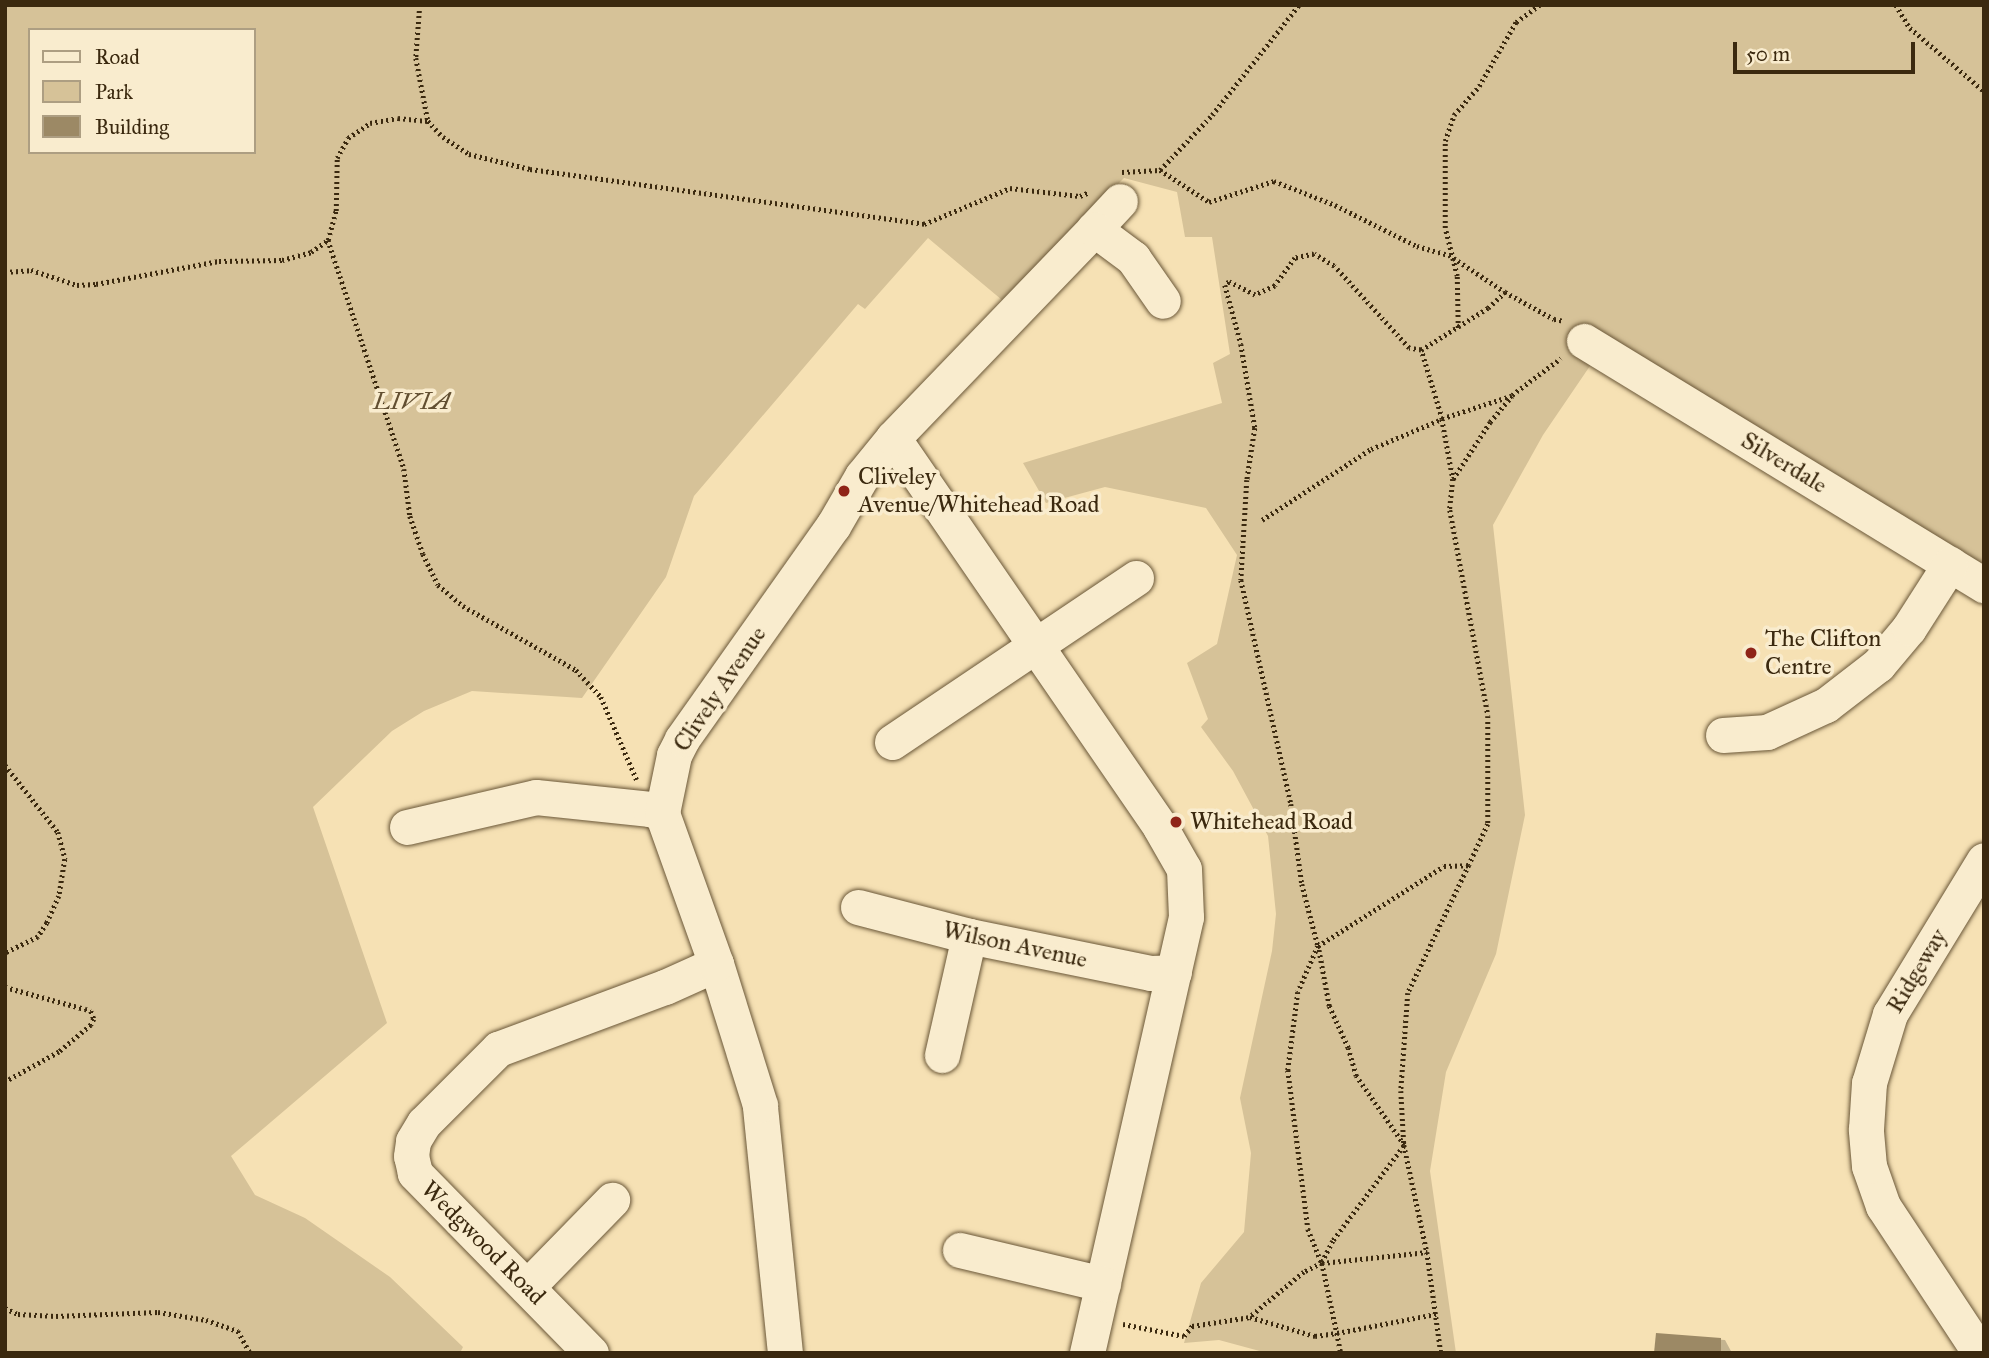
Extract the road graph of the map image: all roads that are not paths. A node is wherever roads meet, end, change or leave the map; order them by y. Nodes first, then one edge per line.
1 (1105, 196) road end
2 (1094, 229) junction
3 (1163, 301) dead end
4 (1584, 341) road end
5 (893, 438) junction
6 (1950, 565) junction
7 (1136, 578) dead end
8 (1984, 585) edge
9 (1033, 646) junction
10 (1723, 735) dead end
11 (892, 742) dead end
12 (656, 811) junction
13 (407, 827) dead end
14 (1984, 860) edge
15 (1973, 901) edge
16 (858, 907) dead end
17 (969, 936) junction
18 (716, 964) junction
19 (1174, 972) junction
20 (942, 1055) dead end
21 (612, 1200) dead end
22 (960, 1250) dead end
23 (1103, 1284) junction
24 (527, 1287) junction
25 (591, 1353) edge
26 (785, 1353) edge
27 (1087, 1353) edge
28 (1980, 1353) edge

1 - 2 street, Clively Avenue
2 - 3 street
2 - 5 street, Clively Avenue
4 - 6 street, Silverdale
5 - 9 street
5 - 12 street, Clively Avenue
6 - 8 street, Silverdale
6 - 10 street
7 - 9 street
9 - 11 street
9 - 19 street
12 - 13 street
12 - 18 street, Clively Avenue
14 - 15 street, Ridgeway
15 - 28 street, Ridgeway
16 - 17 street, Wilson Avenue
17 - 19 street, Wilson Avenue
17 - 20 street
18 - 24 street, Wedgwood Road
18 - 26 street, Clively Avenue
19 - 23 street
21 - 24 street
22 - 23 street
23 - 27 street
24 - 25 street, Wedgwood Road

